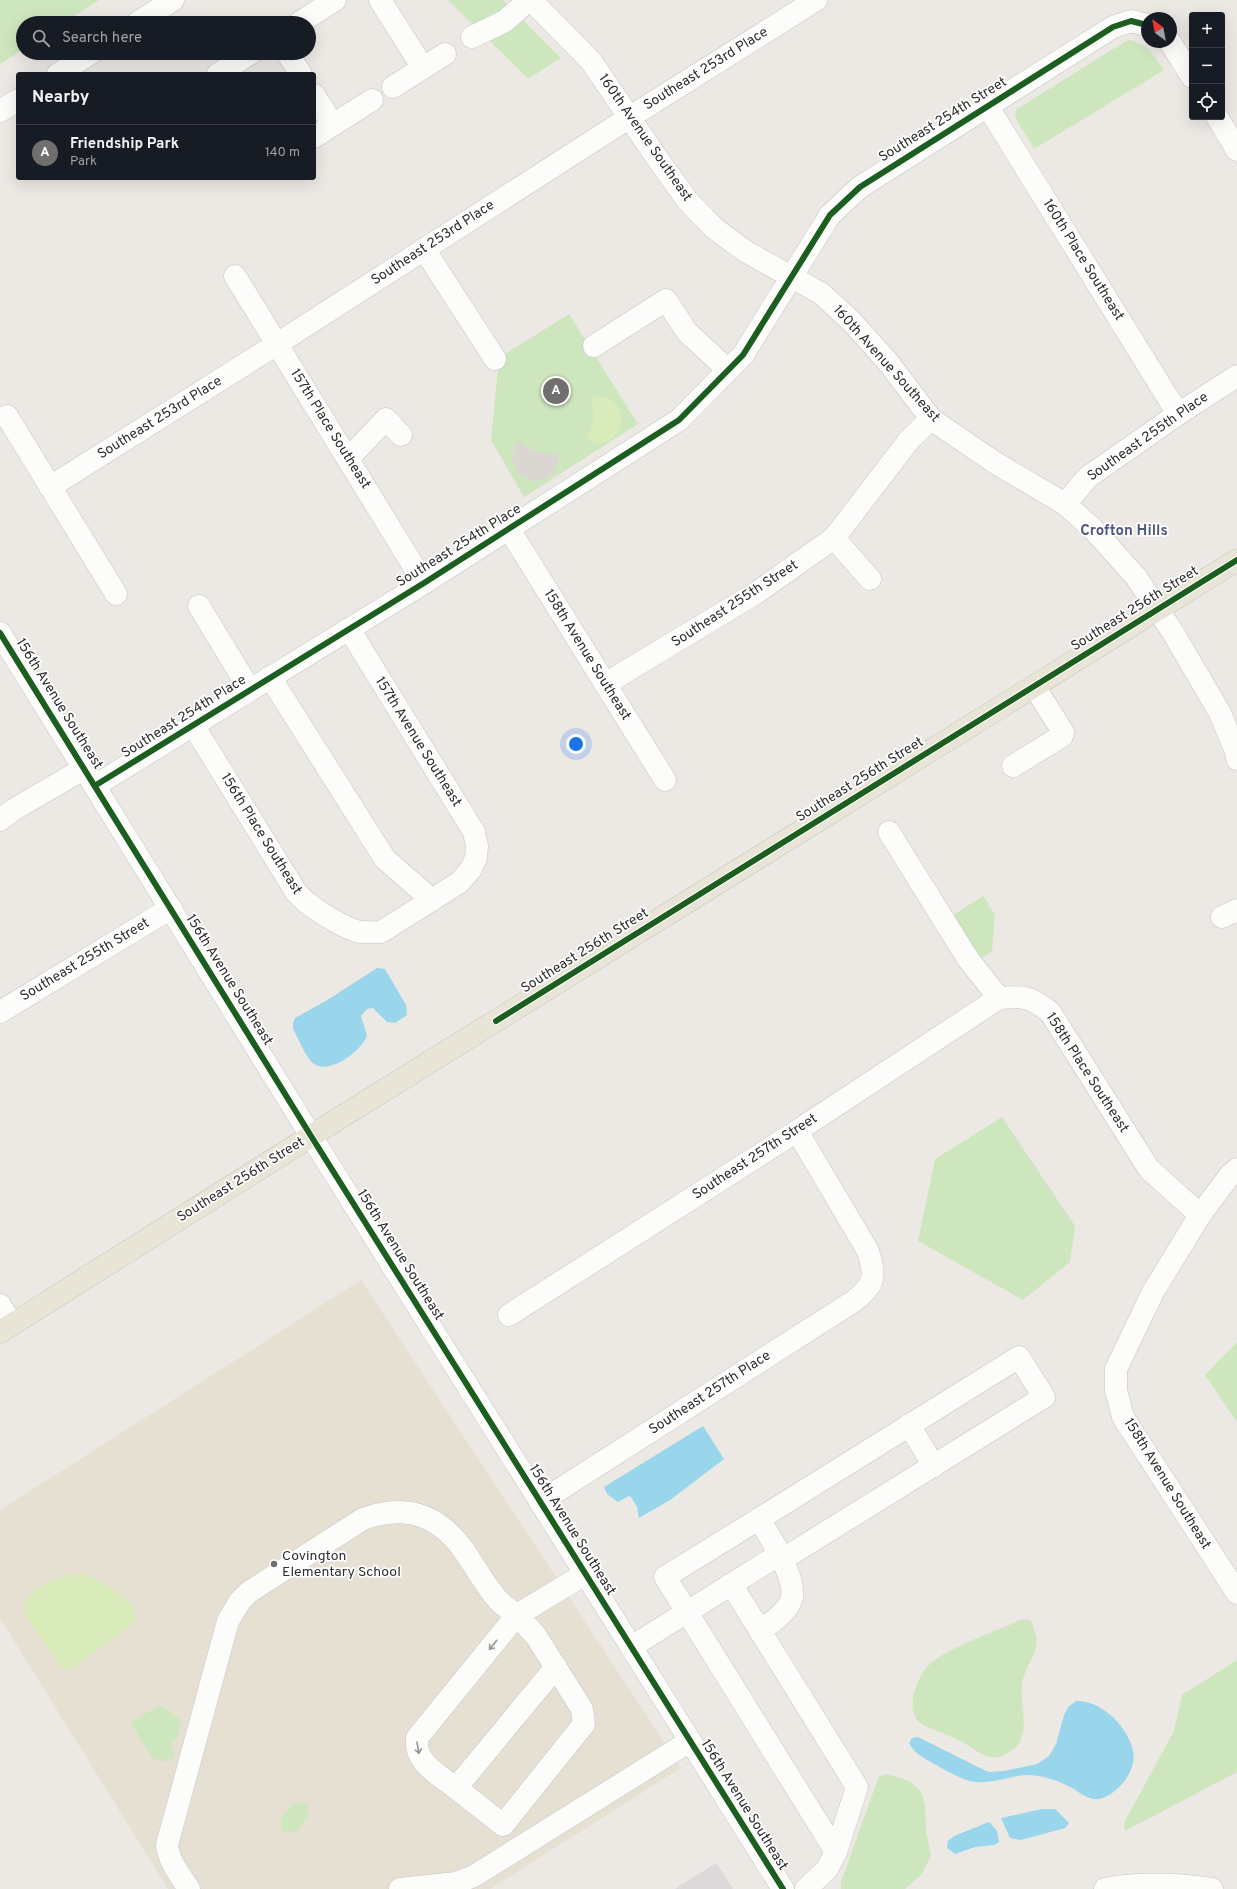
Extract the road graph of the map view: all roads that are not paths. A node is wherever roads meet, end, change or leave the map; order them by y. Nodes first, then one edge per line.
1 (173, 0) edge
2 (335, 0) edge
3 (380, 0) edge
4 (530, 0) edge
5 (816, 0) edge
6 (148, 16) edge
7 (310, 16) edge
8 (1141, 24) edge
9 (472, 37) dead end
10 (1174, 48) edge
11 (445, 54) dead end
12 (80, 60) edge
13 (241, 60) edge
14 (292, 60) edge
15 (423, 68) junction
16 (61, 72) edge
17 (221, 72) edge
18 (300, 72) edge
19 (1189, 72) edge
20 (393, 87) dead end
21 (316, 98) edge
22 (372, 100) dead end
23 (16, 101) edge
24 (988, 107) junction
25 (0, 111) edge
26 (630, 116) junction
27 (1219, 120) edge
28 (333, 125) junction
29 (316, 136) edge
30 (1237, 150) edge
31 (424, 249) junction
32 (235, 276) dead end
33 (792, 278) junction
34 (277, 344) junction
35 (594, 346) dead end
36 (494, 359) dead end
37 (728, 370) junction
38 (1237, 376) edge
39 (1178, 414) junction
40 (7, 416) dead end
41 (931, 419) junction
42 (401, 435) dead end
43 (348, 458) junction
44 (50, 487) junction
45 (1065, 504) junction
46 (509, 529) junction
47 (834, 538) junction
48 (1237, 560) edge
49 (870, 579) dead end
50 (424, 583) junction
51 (116, 594) dead end
52 (199, 606) dead end
53 (1158, 609) junction
54 (349, 629) junction
55 (0, 633) edge
56 (270, 677) junction
57 (605, 684) junction
58 (1034, 686) junction
59 (250, 690) junction
60 (193, 725) junction
61 (1237, 759) edge
62 (1013, 766) dead end
63 (90, 776) junction
64 (665, 780) dead end
65 (0, 820) edge
66 (889, 832) dead end
67 (432, 900) junction
68 (171, 908) junction
69 (999, 998) junction
70 (0, 1012) edge
71 (797, 1131) junction
72 (311, 1136) junction
73 (1237, 1169) edge
74 (1200, 1215) junction
75 (0, 1305) edge
76 (509, 1314) dead end
77 (6, 1328) edge
78 (909, 1425) junction
79 (934, 1466) junction
80 (540, 1502) junction
81 (759, 1519) junction
82 (782, 1557) junction
83 (585, 1574) junction
84 (731, 1584) junction
85 (1237, 1593) edge
86 (687, 1612) junction
87 (517, 1615) junction
88 (760, 1631) junction
89 (631, 1647) junction
90 (556, 1667) junction
91 (690, 1741) junction
92 (456, 1788) junction
93 (836, 1852) junction
94 (189, 1889) edge
95 (400, 1889) edge
96 (782, 1889) edge
97 (806, 1889) edge
98 (1105, 1889) edge
99 (1212, 1889) edge

1 - 6 street
2 - 7 street
3 - 15 street
4 - 9 street
4 - 26 street, 160th Avenue Southeast
5 - 26 street, Southeast 253rd Place
8 - 24 street, Southeast 254th Street
10 - 19 street
11 - 15 street
12 - 16 street
13 - 17 street
14 - 18 street
15 - 20 street
21 - 28 street
22 - 28 street
23 - 25 street
24 - 33 street, Southeast 254th Street
24 - 39 street, 160th Place Southeast
26 - 31 street, Southeast 253rd Place
26 - 33 street, 160th Avenue Southeast
27 - 30 street
28 - 29 street
31 - 34 street, Southeast 253rd Place
31 - 36 street
32 - 34 street, 157th Place Southeast
33 - 37 street, Southeast 254th Place
33 - 41 street, 160th Avenue Southeast
34 - 43 street, 157th Place Southeast
34 - 44 street, Southeast 253rd Place
35 - 37 street
37 - 46 street, Southeast 254th Place
38 - 39 street, Southeast 255th Place
39 - 45 street, Southeast 255th Place
40 - 44 street
41 - 45 street, 160th Avenue Southeast
41 - 47 street, Southeast 255th Street
42 - 43 street
43 - 50 street, 157th Place Southeast
44 - 51 street
45 - 53 street, 160th Avenue Southeast
46 - 50 street, Southeast 254th Place
46 - 57 street, 158th Avenue Southeast
47 - 49 street
47 - 57 street, Southeast 255th Street
48 - 53 main road, Southeast 256th Street
50 - 54 street, Southeast 254th Place
52 - 59 street
53 - 58 main road, Southeast 256th Street
53 - 61 street, 160th Avenue Southeast
54 - 56 street, Southeast 254th Place
54 - 67 street, 157th Avenue Southeast
55 - 63 street, 156th Avenue Southeast
56 - 59 street, Southeast 254th Place
56 - 67 street
57 - 64 street, 158th Avenue Southeast
58 - 62 street
58 - 72 main road, Southeast 256th Street
59 - 60 street, Southeast 254th Place
60 - 63 street, Southeast 254th Place
60 - 67 street, 156th Place Southeast
63 - 65 street, Southeast 254th Place
63 - 68 street, 156th Avenue Southeast
66 - 69 street
68 - 70 street, Southeast 255th Street
68 - 72 street, 156th Avenue Southeast
69 - 71 street, Southeast 257th Street
69 - 74 street, 158th Place Southeast
71 - 76 street, Southeast 257th Street
71 - 80 street, Southeast 257th Place
72 - 77 main road, Southeast 256th Street
72 - 80 street, 156th Avenue Southeast
73 - 74 street
74 - 85 street, 158th Avenue Southeast
75 - 77 street
78 - 79 street
78 - 79 street
78 - 81 street
79 - 82 street
80 - 83 street, 156th Avenue Southeast
81 - 82 street
81 - 86 street
82 - 84 street
82 - 88 street
83 - 87 street
83 - 89 street, 156th Avenue Southeast
84 - 86 street
84 - 88 street
86 - 89 street
86 - 93 street
87 - 90 street
87 -> 92 street
87 - 94 street
88 - 93 street
89 - 91 street, 156th Avenue Southeast
90 - 92 street
90 - 92 street
91 - 95 street
91 - 96 street, 156th Avenue Southeast
93 - 97 street
98 - 99 street

